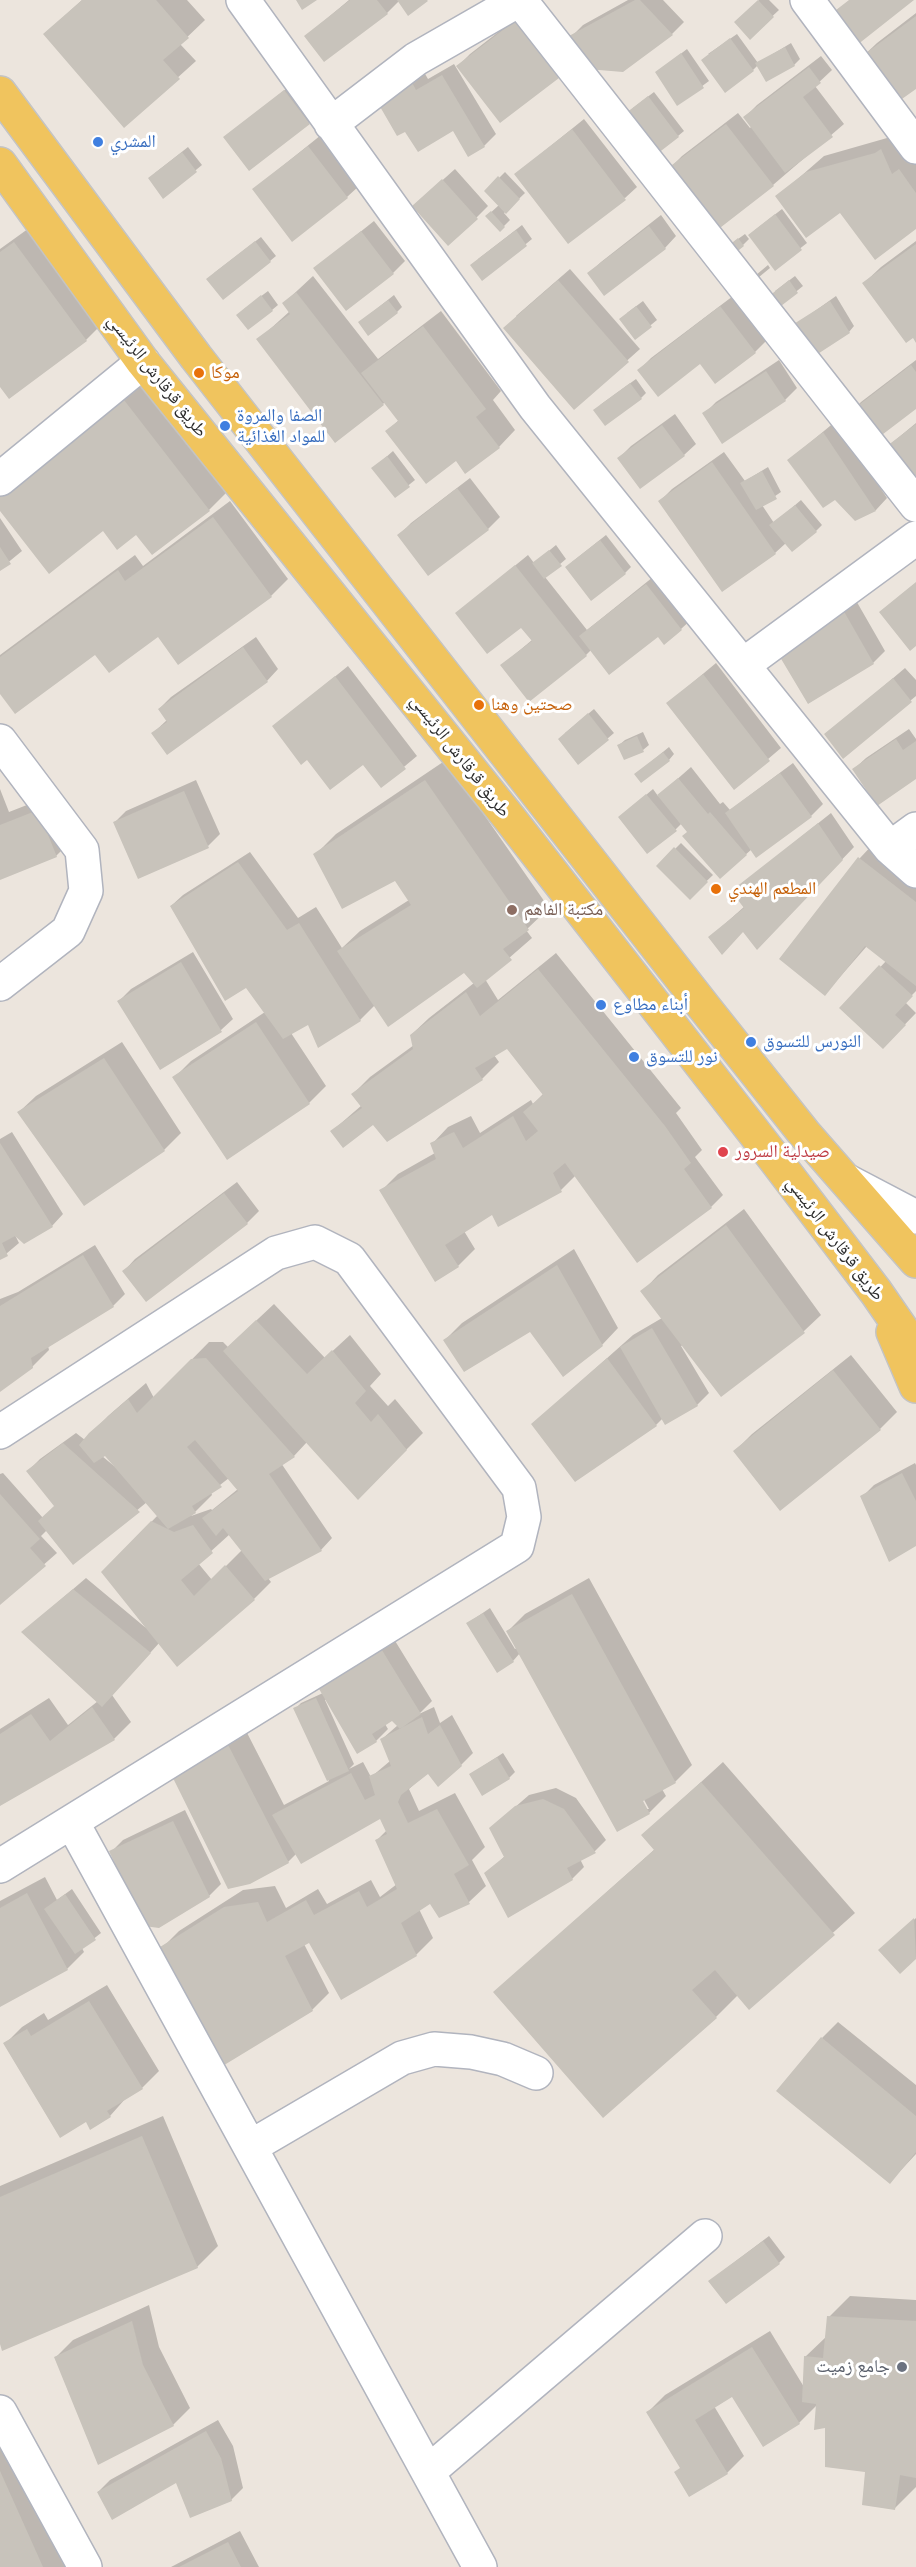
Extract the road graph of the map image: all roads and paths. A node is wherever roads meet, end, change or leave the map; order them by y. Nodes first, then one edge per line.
1 (243, 0) edge
2 (520, 0) edge
3 (807, 0) edge
4 (0, 93) edge
5 (331, 124) junction
6 (916, 147) edge
7 (0, 164) edge
8 (142, 362) junction
9 (0, 479) edge
10 (916, 505) edge
11 (916, 538) edge
12 (743, 665) junction
13 (0, 741) edge
14 (916, 829) edge
15 (890, 848) junction
16 (916, 871) edge
17 (0, 984) edge
18 (845, 1180) junction
19 (916, 1217) edge
20 (916, 1261) edge
21 (876, 1292) junction
22 (916, 1350) edge
23 (916, 1386) edge
24 (0, 1432) edge
25 (72, 1822) junction
26 (0, 1866) edge
27 (536, 2073) dead end
28 (250, 2147) junction
29 (705, 2236) dead end
30 (0, 2412) edge
31 (428, 2472) junction
32 (85, 2567) edge
33 (480, 2567) edge

1 - 5 street
2 - 5 street
2 - 10 street
3 - 6 street
4 - 18 main road, طريق قرقارش الرئيسي
5 - 12 street
7 - 8 main road, طريق قرقارش الرئيسي
8 - 9 street
8 - 21 main road, طريق قرقارش الرئيسي
11 - 12 street
12 - 15 street
13 - 17 street
14 - 15 street
15 - 16 street
18 - 19 street
18 - 20 main road, طريق قرقارش الرئيسي
21 - 22 main road, طريق قرقارش الرئيسي
21 - 23 main road
24 - 25 street
25 - 26 street
25 - 28 street
27 - 28 street
28 - 31 street
29 - 31 street
30 - 32 street
31 - 33 street

